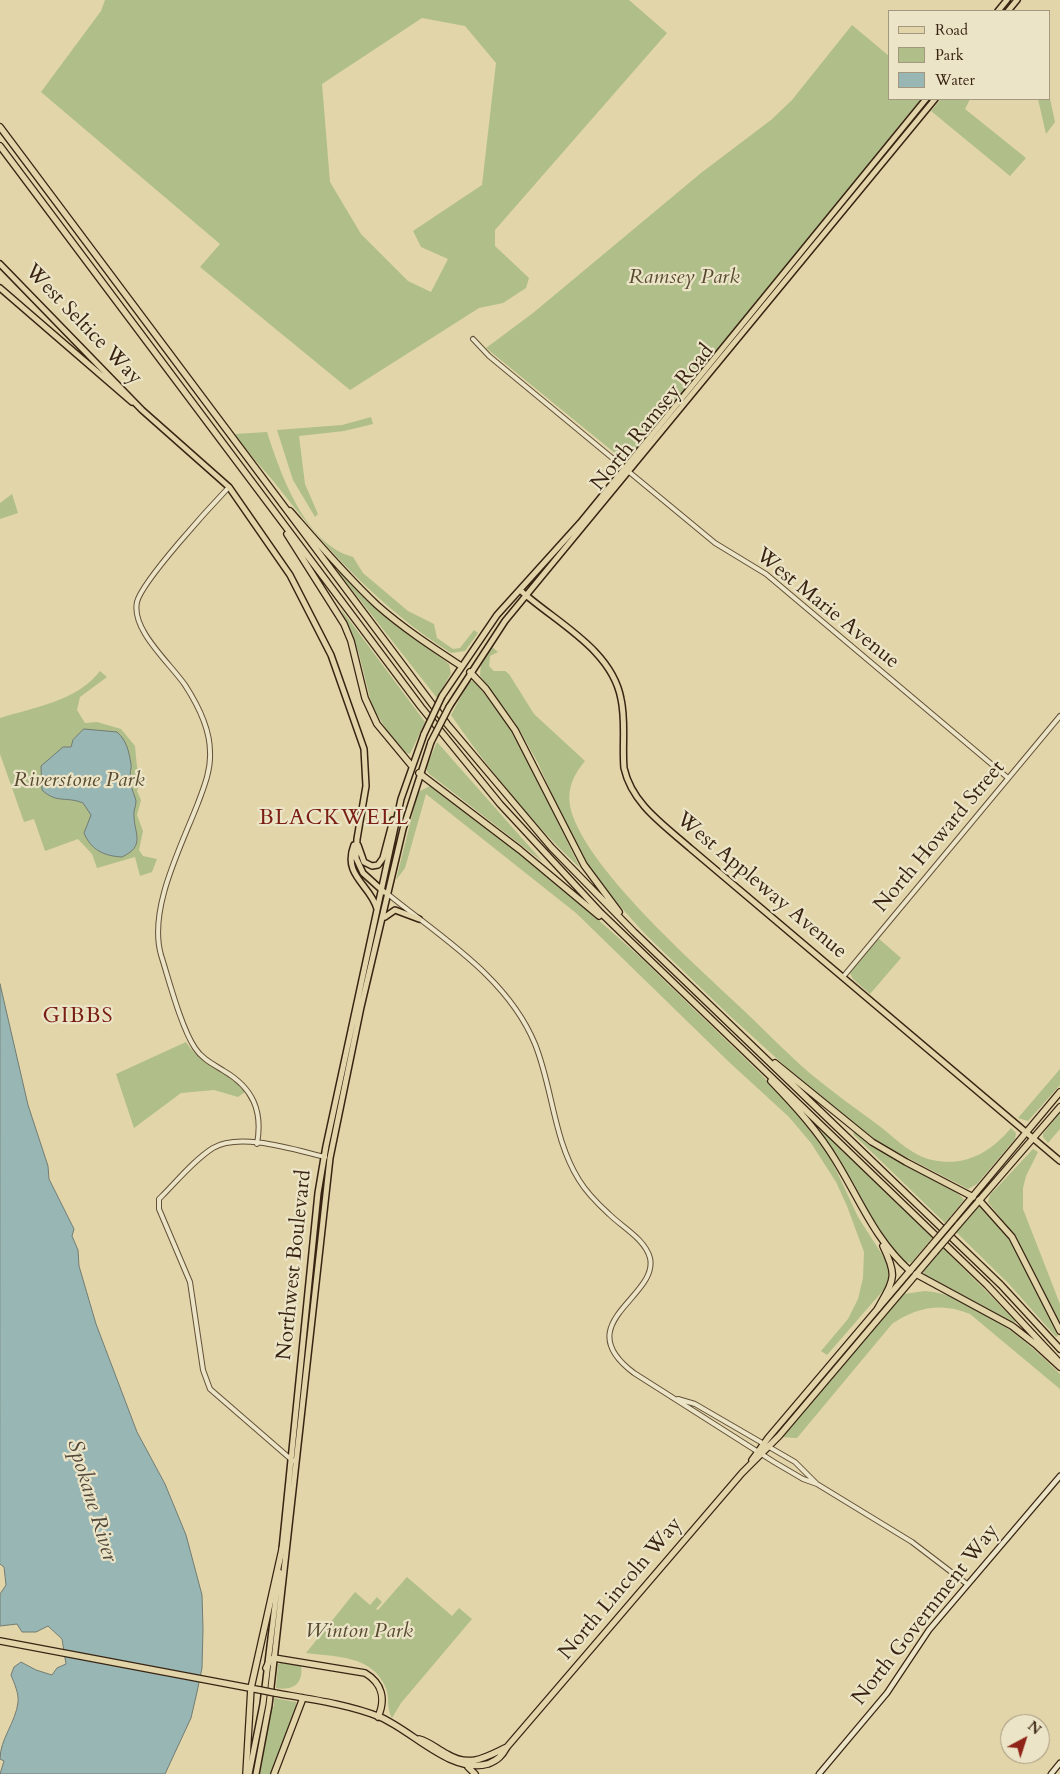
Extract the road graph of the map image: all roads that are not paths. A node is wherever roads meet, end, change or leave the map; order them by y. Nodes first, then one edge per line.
1 (1007, 0) edge
2 (1017, 0) edge
3 (999, 10) edge
4 (1009, 10) edge
5 (925, 100) edge
6 (934, 100) edge
7 (0, 128) edge
8 (0, 146) edge
9 (0, 264) edge
10 (0, 288) edge
11 (473, 339) dead end
12 (142, 410) junction
13 (625, 466) junction
14 (631, 471) junction
15 (260, 475) junction
16 (229, 487) junction
17 (266, 500) junction
18 (520, 590) junction
19 (526, 596) junction
20 (462, 666) junction
21 (470, 672) junction
22 (1060, 716) edge
23 (411, 765) junction
24 (419, 773) junction
25 (1008, 778) junction
26 (400, 799) junction
27 (357, 838) junction
28 (382, 890) junction
29 (389, 895) junction
30 (377, 909) junction
31 (419, 919) junction
32 (383, 920) junction
33 (634, 932) junction
34 (629, 941) junction
35 (842, 977) junction
36 (734, 1041) junction
37 (751, 1044) junction
38 (1060, 1092) edge
39 (1060, 1107) edge
40 (1025, 1132) junction
41 (1033, 1138) junction
42 (257, 1144) junction
43 (324, 1156) junction
44 (330, 1158) junction
45 (1060, 1161) edge
46 (973, 1196) junction
47 (979, 1200) junction
48 (956, 1223) junction
49 (876, 1233) junction
50 (913, 1273) junction
51 (878, 1308) junction
52 (1060, 1331) edge
53 (1060, 1349) edge
54 (1060, 1363) edge
55 (1060, 1367) edge
56 (678, 1399) junction
57 (766, 1446) junction
58 (760, 1452) junction
59 (290, 1459) junction
60 (296, 1464) junction
61 (1060, 1476) edge
62 (817, 1484) junction
63 (283, 1545) junction
64 (967, 1584) junction
65 (0, 1641) edge
66 (274, 1658) junction
67 (266, 1668) junction
68 (251, 1688) junction
69 (303, 1698) junction
70 (378, 1717) junction
71 (417, 1739) junction
72 (507, 1746) junction
73 (1060, 1764) edge
74 (484, 1766) junction
75 (468, 1767) junction
76 (247, 1774) edge
77 (256, 1774) edge
78 (274, 1774) edge
79 (475, 1774) edge
80 (480, 1774) edge
81 (818, 1774) edge
82 (1051, 1774) edge

1 - 3 main road
2 - 4 main road
5 - 13 main road, North Ramsey Road
6 - 14 main road, North Ramsey Road
7 - 15 highway
8 - 17 highway
9 - 12 main road, West Seltice Way
10 - 12 main road, West Seltice Way
11 - 13 street, West Marie Avenue
12 - 16 main road, West Seltice Way
13 - 14 street, West Marie Avenue
13 - 18 main road, North Ramsey Road
14 - 19 main road, North Ramsey Road
14 - 25 street, West Marie Avenue
15 - 20 highway
15 - 33 highway
16 - 27 main road, West Seltice Way
16 - 42 street
17 - 23 highway
17 - 34 highway
18 - 19 main road, West Appleway Avenue
18 - 20 main road, North Ramsey Road
19 - 21 main road, North Ramsey Road
19 - 35 main road, West Appleway Avenue
20 - 21 main road
20 - 23 main road, North Ramsey Road, bridge
21 - 24 main road, North Ramsey Road, bridge
21 - 33 highway
22 - 25 street, North Howard Street
23 - 24 main road
23 - 26 main road, Northwest Boulevard
24 - 29 main road, Northwest Boulevard
24 - 34 highway
25 - 35 street, North Howard Street
26 - 27 main road
26 - 28 main road, Northwest Boulevard
27 - 28 main road, West Seltice Way
27 - 30 main road
28 - 29 main road, West Seltice Way
28 - 30 main road, Northwest Boulevard
29 - 31 street
29 - 32 main road, Northwest Boulevard
30 - 43 main road, Northwest Boulevard
31 - 32 main road
31 - 56 street
32 - 44 main road, Northwest Boulevard
33 - 37 highway
34 - 36 highway
35 - 40 main road, West Appleway Avenue
36 - 49 highway
36 - 54 highway
37 - 46 highway
37 - 53 highway
38 - 40 highway
39 - 41 highway
40 - 41 main road, West Appleway Avenue
40 - 46 highway
41 - 45 main road, West Appleway Avenue
41 - 47 highway
42 - 43 street
42 - 59 street
43 - 44 street
43 - 59 main road, Northwest Boulevard
44 - 60 main road, Northwest Boulevard
46 - 47 highway
46 - 48 highway
47 - 48 highway
47 - 52 highway
48 - 50 highway, bridge
48 - 50 highway, bridge
49 - 50 highway
49 - 51 highway
50 - 51 highway
50 - 55 highway
50 - 57 highway
51 - 57 highway
56 - 57 street
56 - 58 street
57 - 58 highway, North Lincoln Way
57 - 62 street
58 - 62 street
58 - 72 highway, North Lincoln Way
59 - 60 street
59 - 63 main road, Northwest Boulevard
60 - 66 main road, Northwest Boulevard
61 - 64 main road, North Government Way
62 - 64 street
63 - 67 main road, Northwest Boulevard
63 - 68 highway
64 - 81 main road, North Government Way
65 - 68 highway
66 - 67 highway
66 - 70 highway
66 - 77 main road, Northwest Boulevard
67 - 76 main road, Northwest Boulevard
68 - 69 highway, bridge
68 - 76 highway
69 - 70 highway
69 - 78 highway
70 - 71 highway
71 - 72 highway
71 - 75 highway
72 - 74 highway
73 - 82 main road
74 - 75 highway
74 - 80 highway
75 - 79 highway

